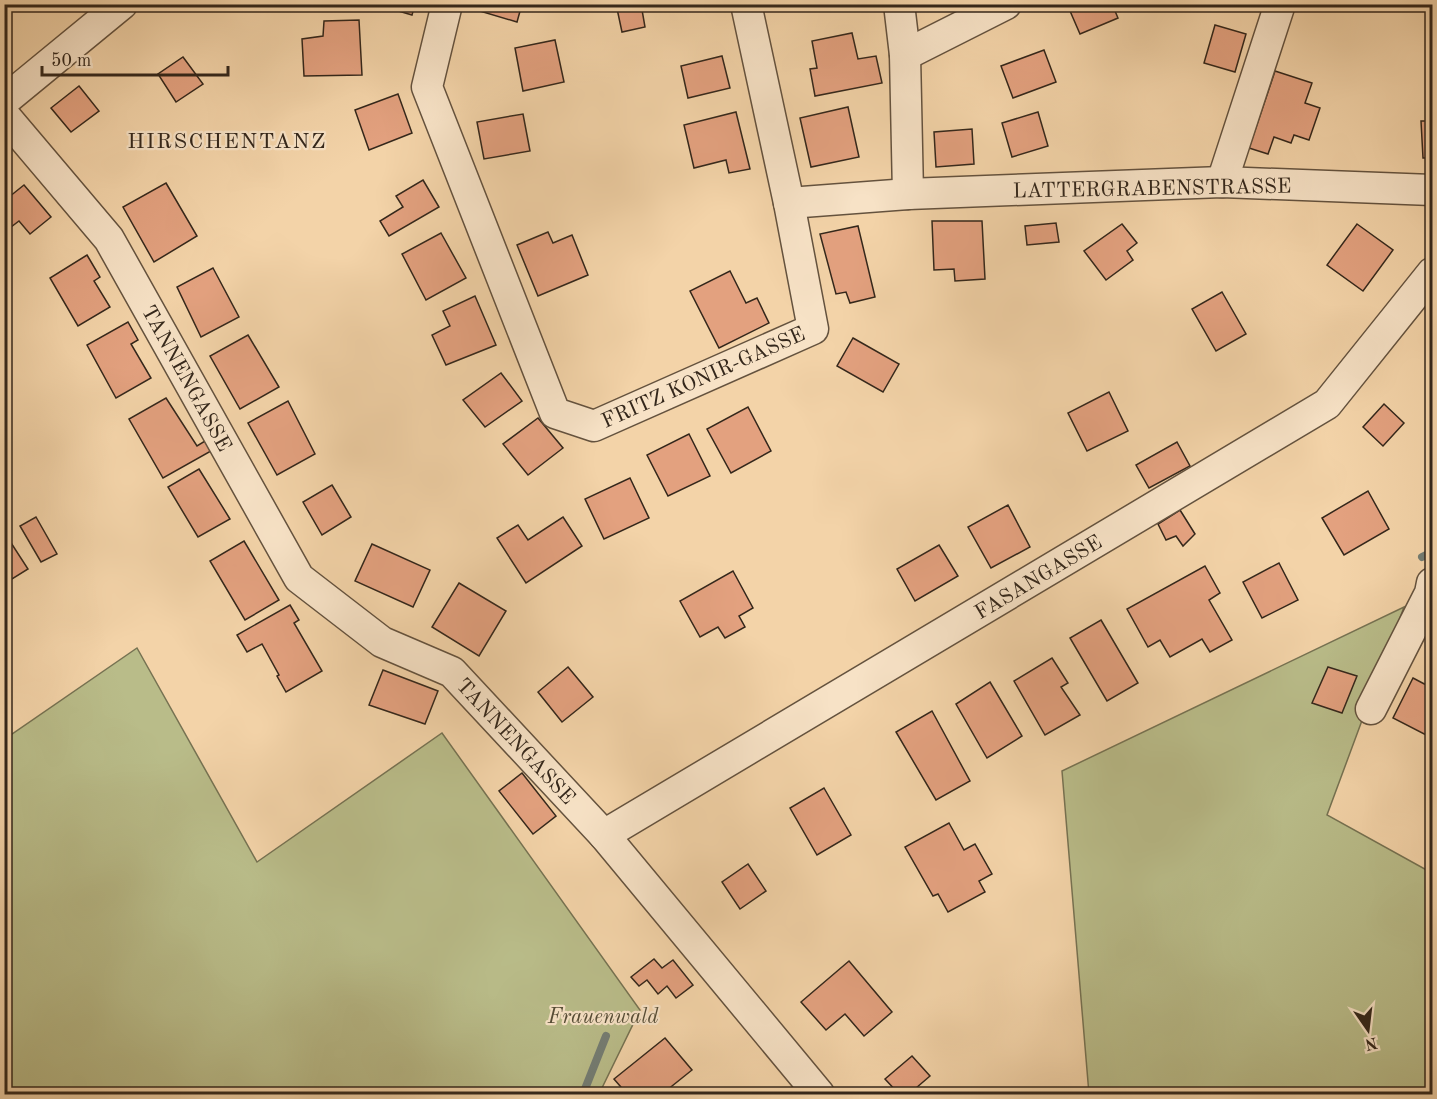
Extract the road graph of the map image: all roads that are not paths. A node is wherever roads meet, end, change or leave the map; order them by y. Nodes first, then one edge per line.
1 (122, 4) edge
2 (447, 4) edge
3 (746, 4) edge
4 (899, 4) edge
5 (1006, 4) edge
6 (1280, 4) edge
7 (905, 55) junction
8 (4, 101) edge
9 (4, 114) edge
10 (1222, 183) junction
11 (1432, 190) edge
12 (908, 194) junction
13 (789, 203) junction
14 (1432, 273) edge
15 (1432, 584) edge
16 (1371, 709) dead end
17 (604, 835) junction
18 (819, 1095) edge

1 - 8 street
2 - 13 street, FRITZ KONIR-GASSE
3 - 13 street, FRITZ KONIR-GASSE
4 - 7 street
5 - 7 street
6 - 10 street
7 - 12 street
9 - 17 street, TANNENGASSE
10 - 11 street, LATTERGRABENSTRASSE
10 - 12 street, LATTERGRABENSTRASSE
12 - 13 street, LATTERGRABENSTRASSE
14 - 17 street, FASANGASSE
15 - 16 street
17 - 18 street, TANNENGASSE

